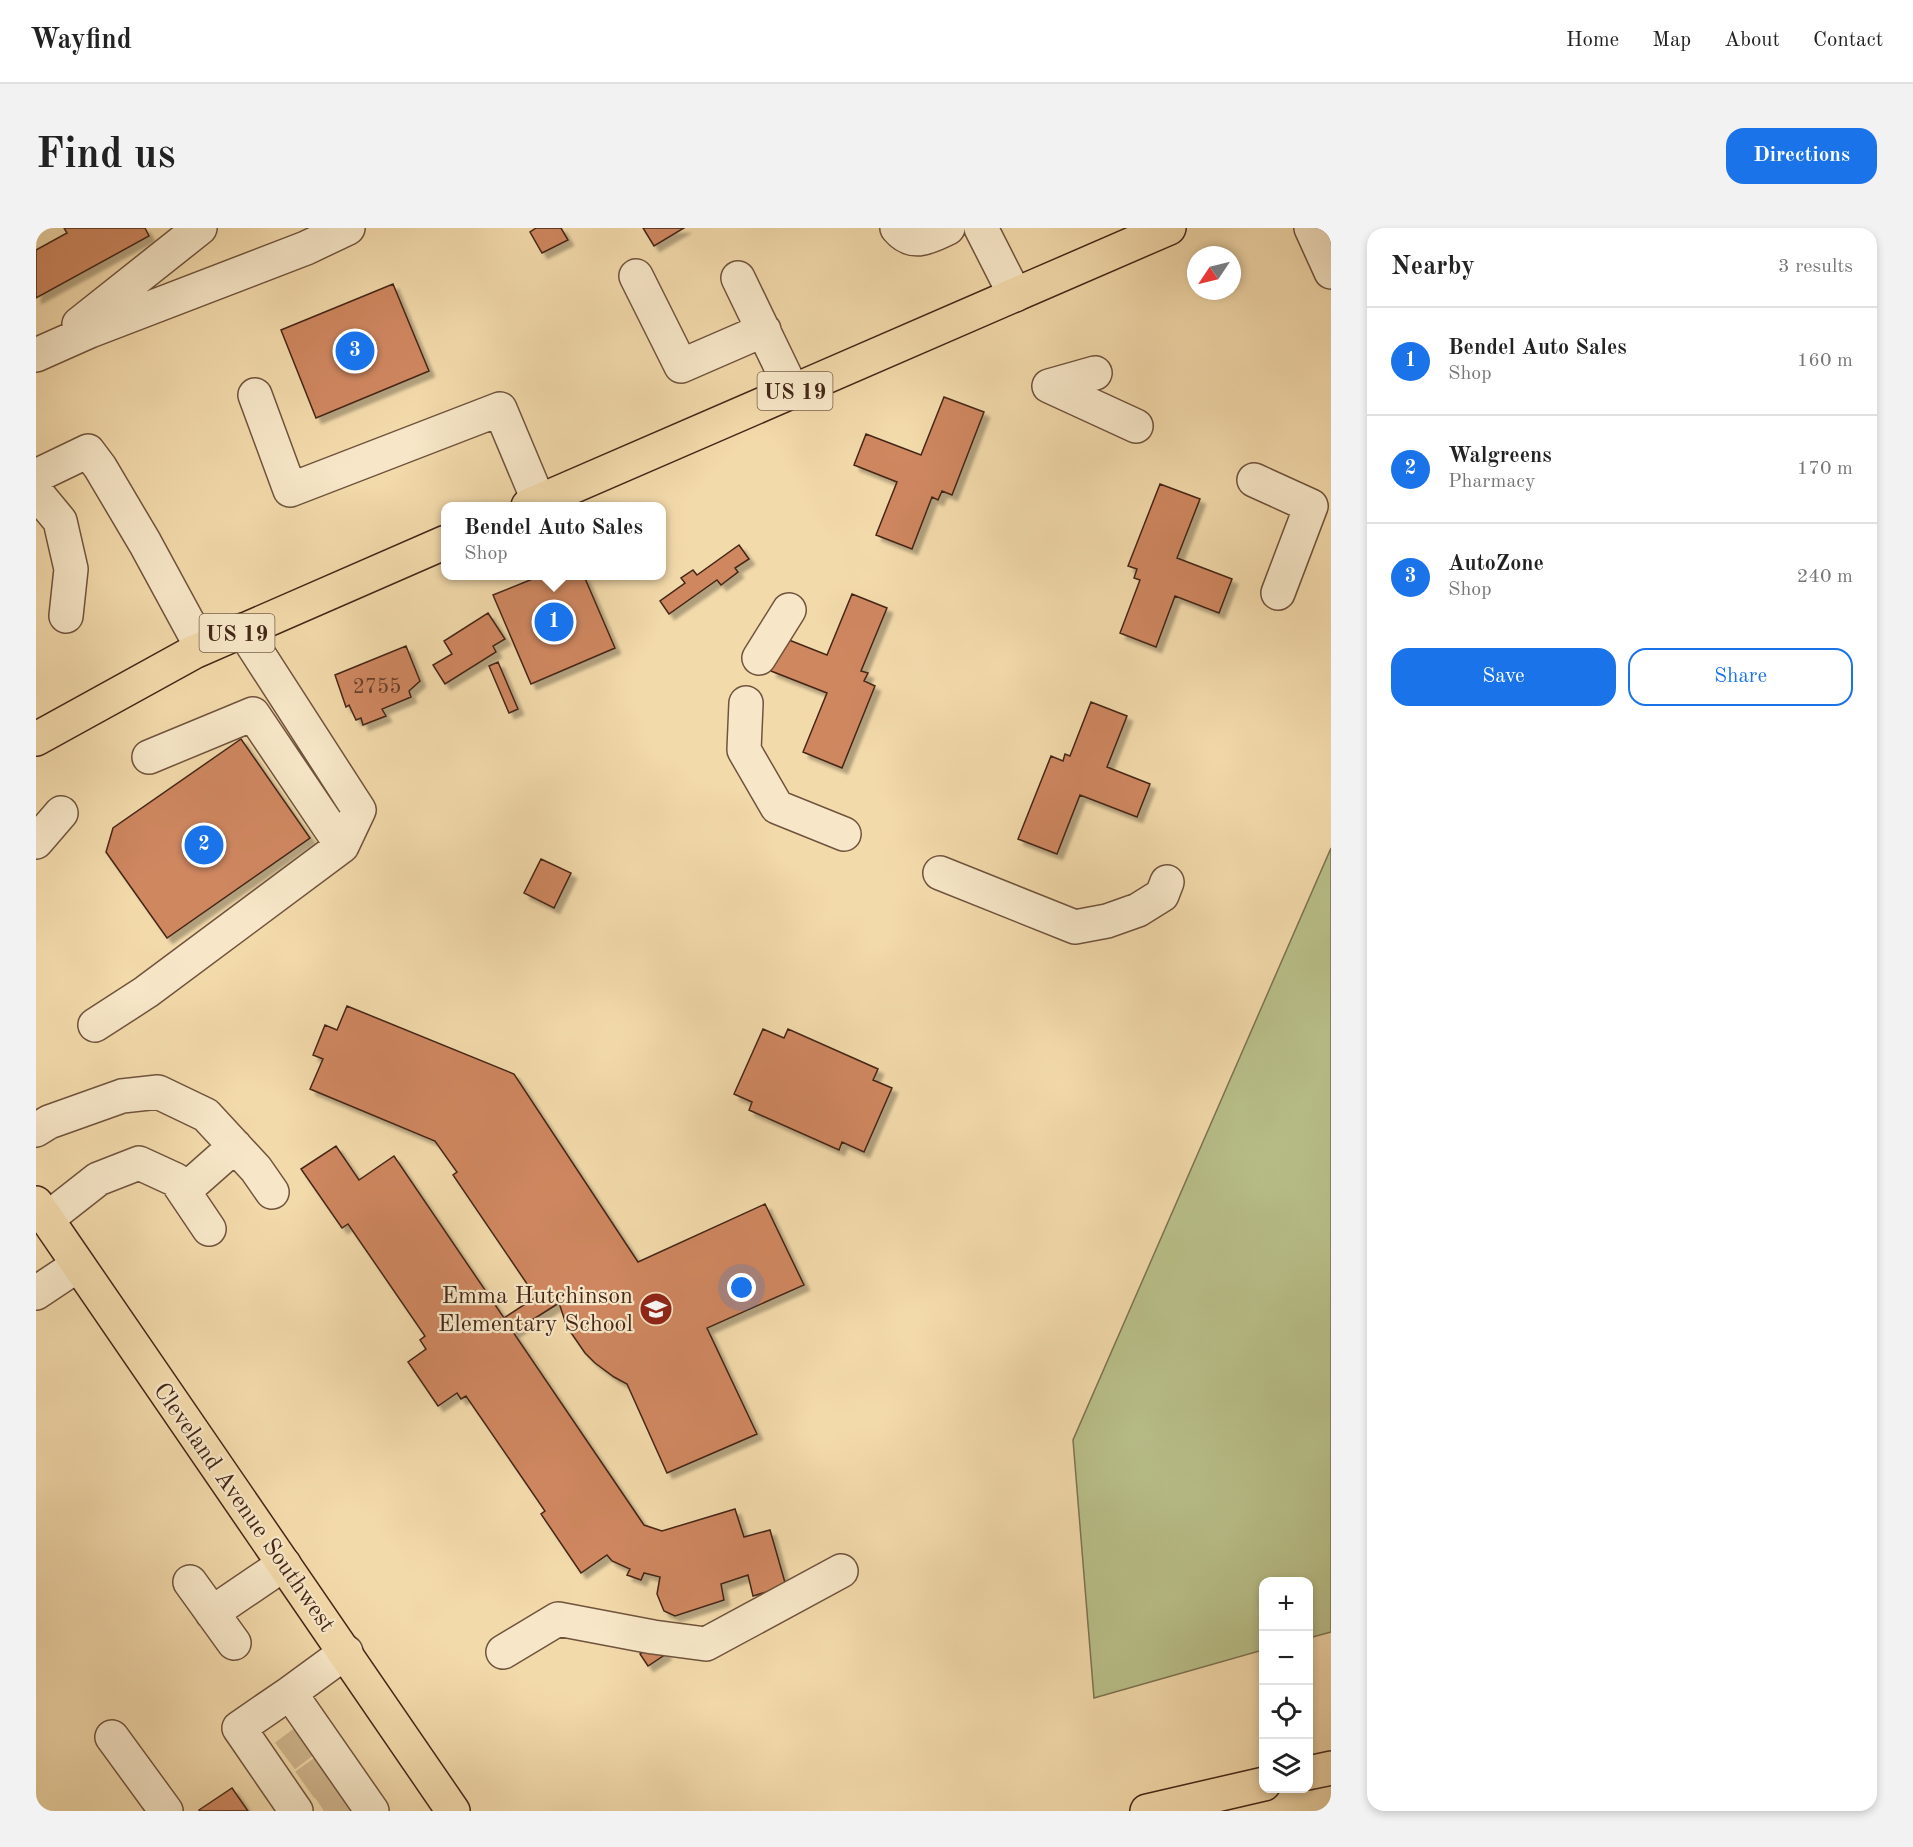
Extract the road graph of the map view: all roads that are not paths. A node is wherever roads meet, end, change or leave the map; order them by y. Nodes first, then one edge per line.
1 (200, 228) edge
2 (348, 228) edge
3 (897, 228) edge
4 (948, 228) edge
5 (981, 228) edge
6 (1169, 228) edge
7 (1311, 228) edge
8 (1331, 272) edge
9 (636, 276) dead end
10 (738, 278) dead end
11 (1015, 295) junction
12 (764, 330) junction
13 (41, 353) edge
14 (1095, 373) dead end
15 (793, 392) junction
16 (255, 395) dead end
17 (1136, 426) dead end
18 (36, 476) edge
19 (1254, 480) dead end
20 (36, 492) edge
21 (1321, 500) edge
22 (532, 502) edge
23 (538, 502) edge
24 (441, 544) edge
25 (1278, 593) dead end
26 (789, 610) dead end
27 (66, 616) dead end
28 (243, 630) junction
29 (202, 648) junction
30 (759, 658) dead end
31 (746, 703) dead end
32 (36, 739) edge
33 (149, 757) dead end
34 (61, 813) dead end
35 (844, 834) dead end
36 (36, 842) edge
37 (342, 846) junction
38 (940, 873) dead end
39 (1167, 882) dead end
40 (95, 1025) dead end
41 (36, 1130) edge
42 (235, 1146) junction
43 (184, 1191) junction
44 (272, 1192) dead end
45 (41, 1211) edge
46 (209, 1230) dead end
47 (78, 1265) junction
48 (36, 1293) edge
49 (284, 1564) junction
50 (841, 1571) dead end
51 (190, 1582) dead end
52 (212, 1613) junction
53 (234, 1643) dead end
54 (346, 1652) junction
55 (502, 1652) dead end
56 (290, 1693) junction
57 (112, 1737) dead end
58 (295, 1749) junction
59 (1331, 1768) edge
60 (1313, 1772) edge
61 (311, 1785) edge
62 (1259, 1785) edge
63 (359, 1798) edge
64 (166, 1811) edge
65 (453, 1811) edge
66 (1147, 1811) edge

1 - 13 street
2 - 13 street
3 - 4 street
5 - 11 street
6 - 11 main road, US 19
7 - 8 street
9 - 12 street
10 - 12 street
11 - 15 main road, US 19
12 - 15 street
14 - 17 street
15 - 23 main road, US 19
16 - 22 street
18 - 29 street
19 - 21 street
20 - 27 street
21 - 25 street
24 - 28 main road, US 19
26 - 30 street
28 - 29 main road, US 19
28 - 37 street
29 - 32 main road, US 19
31 - 35 street
33 - 37 street
34 - 36 street
37 - 40 street
38 - 39 street
41 - 42 street
42 - 43 street
42 - 44 street
43 - 45 street
43 - 46 street
45 - 47 main road, Cleveland Avenue Southwest
47 - 48 street
47 - 49 main road, Cleveland Avenue Southwest
49 - 52 street
49 - 54 main road, Cleveland Avenue Southwest
50 - 55 street
51 - 52 street
52 - 53 street
54 - 56 street
54 - 65 main road, Cleveland Avenue Southwest
56 - 58 street
56 - 58 street
57 - 64 street
58 - 61 street
58 - 61 street
59 - 60 main road
61 - 63 street
62 - 66 main road

